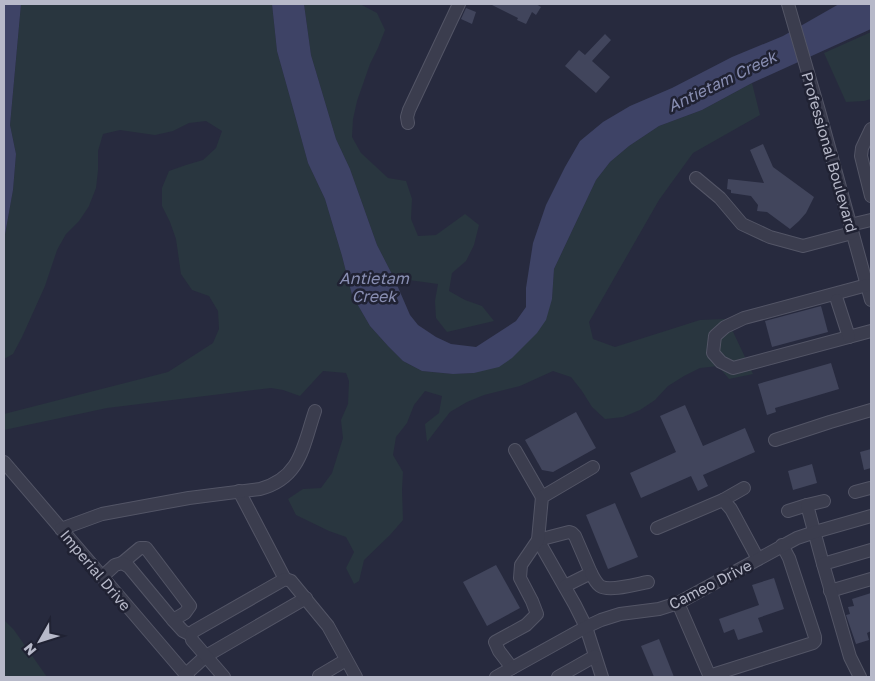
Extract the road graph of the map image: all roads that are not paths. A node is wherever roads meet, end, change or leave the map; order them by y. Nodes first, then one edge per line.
1 (459, 4) edge
2 (788, 4) edge
3 (408, 123) dead end
4 (871, 129) edge
5 (696, 178) dead end
6 (871, 196) edge
7 (871, 220) edge
8 (851, 229) junction
9 (867, 285) junction
10 (871, 299) edge
11 (837, 300) dead end
12 (871, 331) edge
13 (848, 337) junction
14 (314, 410) dead end
15 (871, 410) edge
16 (774, 440) dead end
17 (515, 450) dead end
18 (4, 462) edge
19 (593, 467) dead end
20 (744, 488) dead end
21 (871, 489) edge
22 (239, 491) junction
23 (855, 492) dead end
24 (542, 496) junction
25 (723, 500) junction
26 (824, 501) dead end
27 (807, 505) junction
28 (788, 511) dead end
29 (871, 516) edge
30 (657, 528) dead end
31 (61, 529) junction
32 (815, 532) junction
33 (538, 540) junction
34 (782, 546) junction
35 (871, 550) edge
36 (758, 559) junction
37 (122, 563) junction
38 (823, 564) junction
39 (590, 573) junction
40 (102, 577) junction
41 (285, 579) junction
42 (871, 579) edge
43 (648, 582) dead end
44 (565, 586) junction
45 (830, 591) junction
46 (306, 598) junction
47 (678, 603) junction
48 (173, 620) junction
49 (586, 627) junction
50 (191, 635) junction
51 (206, 656) junction
52 (596, 656) junction
53 (346, 660) junction
54 (512, 668) junction
55 (186, 676) edge
56 (319, 676) dead end
57 (224, 677) edge
58 (356, 677) edge
59 (496, 677) edge
60 (558, 677) edge
61 (602, 677) edge
62 (709, 677) edge
63 (860, 677) edge

1 - 3 street
2 - 8 street, Professional Boulevard
4 - 6 street
5 - 8 street
7 - 8 street
8 - 9 street, Professional Boulevard
9 - 10 street, Professional Boulevard
9 - 13 street
11 - 13 street
12 - 13 street
14 - 22 street
15 - 16 street
17 - 24 street
18 - 31 street, Imperial Drive
19 - 24 street
20 - 25 street
21 - 23 street
22 - 31 street
22 - 41 street
24 - 33 street
25 - 30 street
25 - 36 street
26 - 27 street
27 - 28 street
27 - 32 street
29 - 32 street, Cameo Drive
31 - 40 street, Imperial Drive
32 - 34 street, Cameo Drive
32 - 38 street
33 - 39 street
33 - 44 street
33 - 54 street
34 - 36 street, Cameo Drive
34 - 62 street
35 - 38 street
36 - 47 street, Cameo Drive
37 - 40 street
37 - 48 street
37 - 48 street
38 - 45 street
39 - 43 street
39 - 44 street
40 - 55 street, Imperial Drive
41 - 46 street
41 - 50 street
42 - 45 street
44 - 49 street
45 - 63 street
46 - 51 street
46 - 53 street
47 - 49 street, Cameo Drive
47 - 62 street
48 - 50 street
49 - 52 street
49 - 54 street, Cameo Drive
50 - 51 street
51 - 55 street
51 - 57 street
52 - 60 street
52 - 61 street
53 - 56 street
53 - 58 street
54 - 59 street, Cameo Drive

